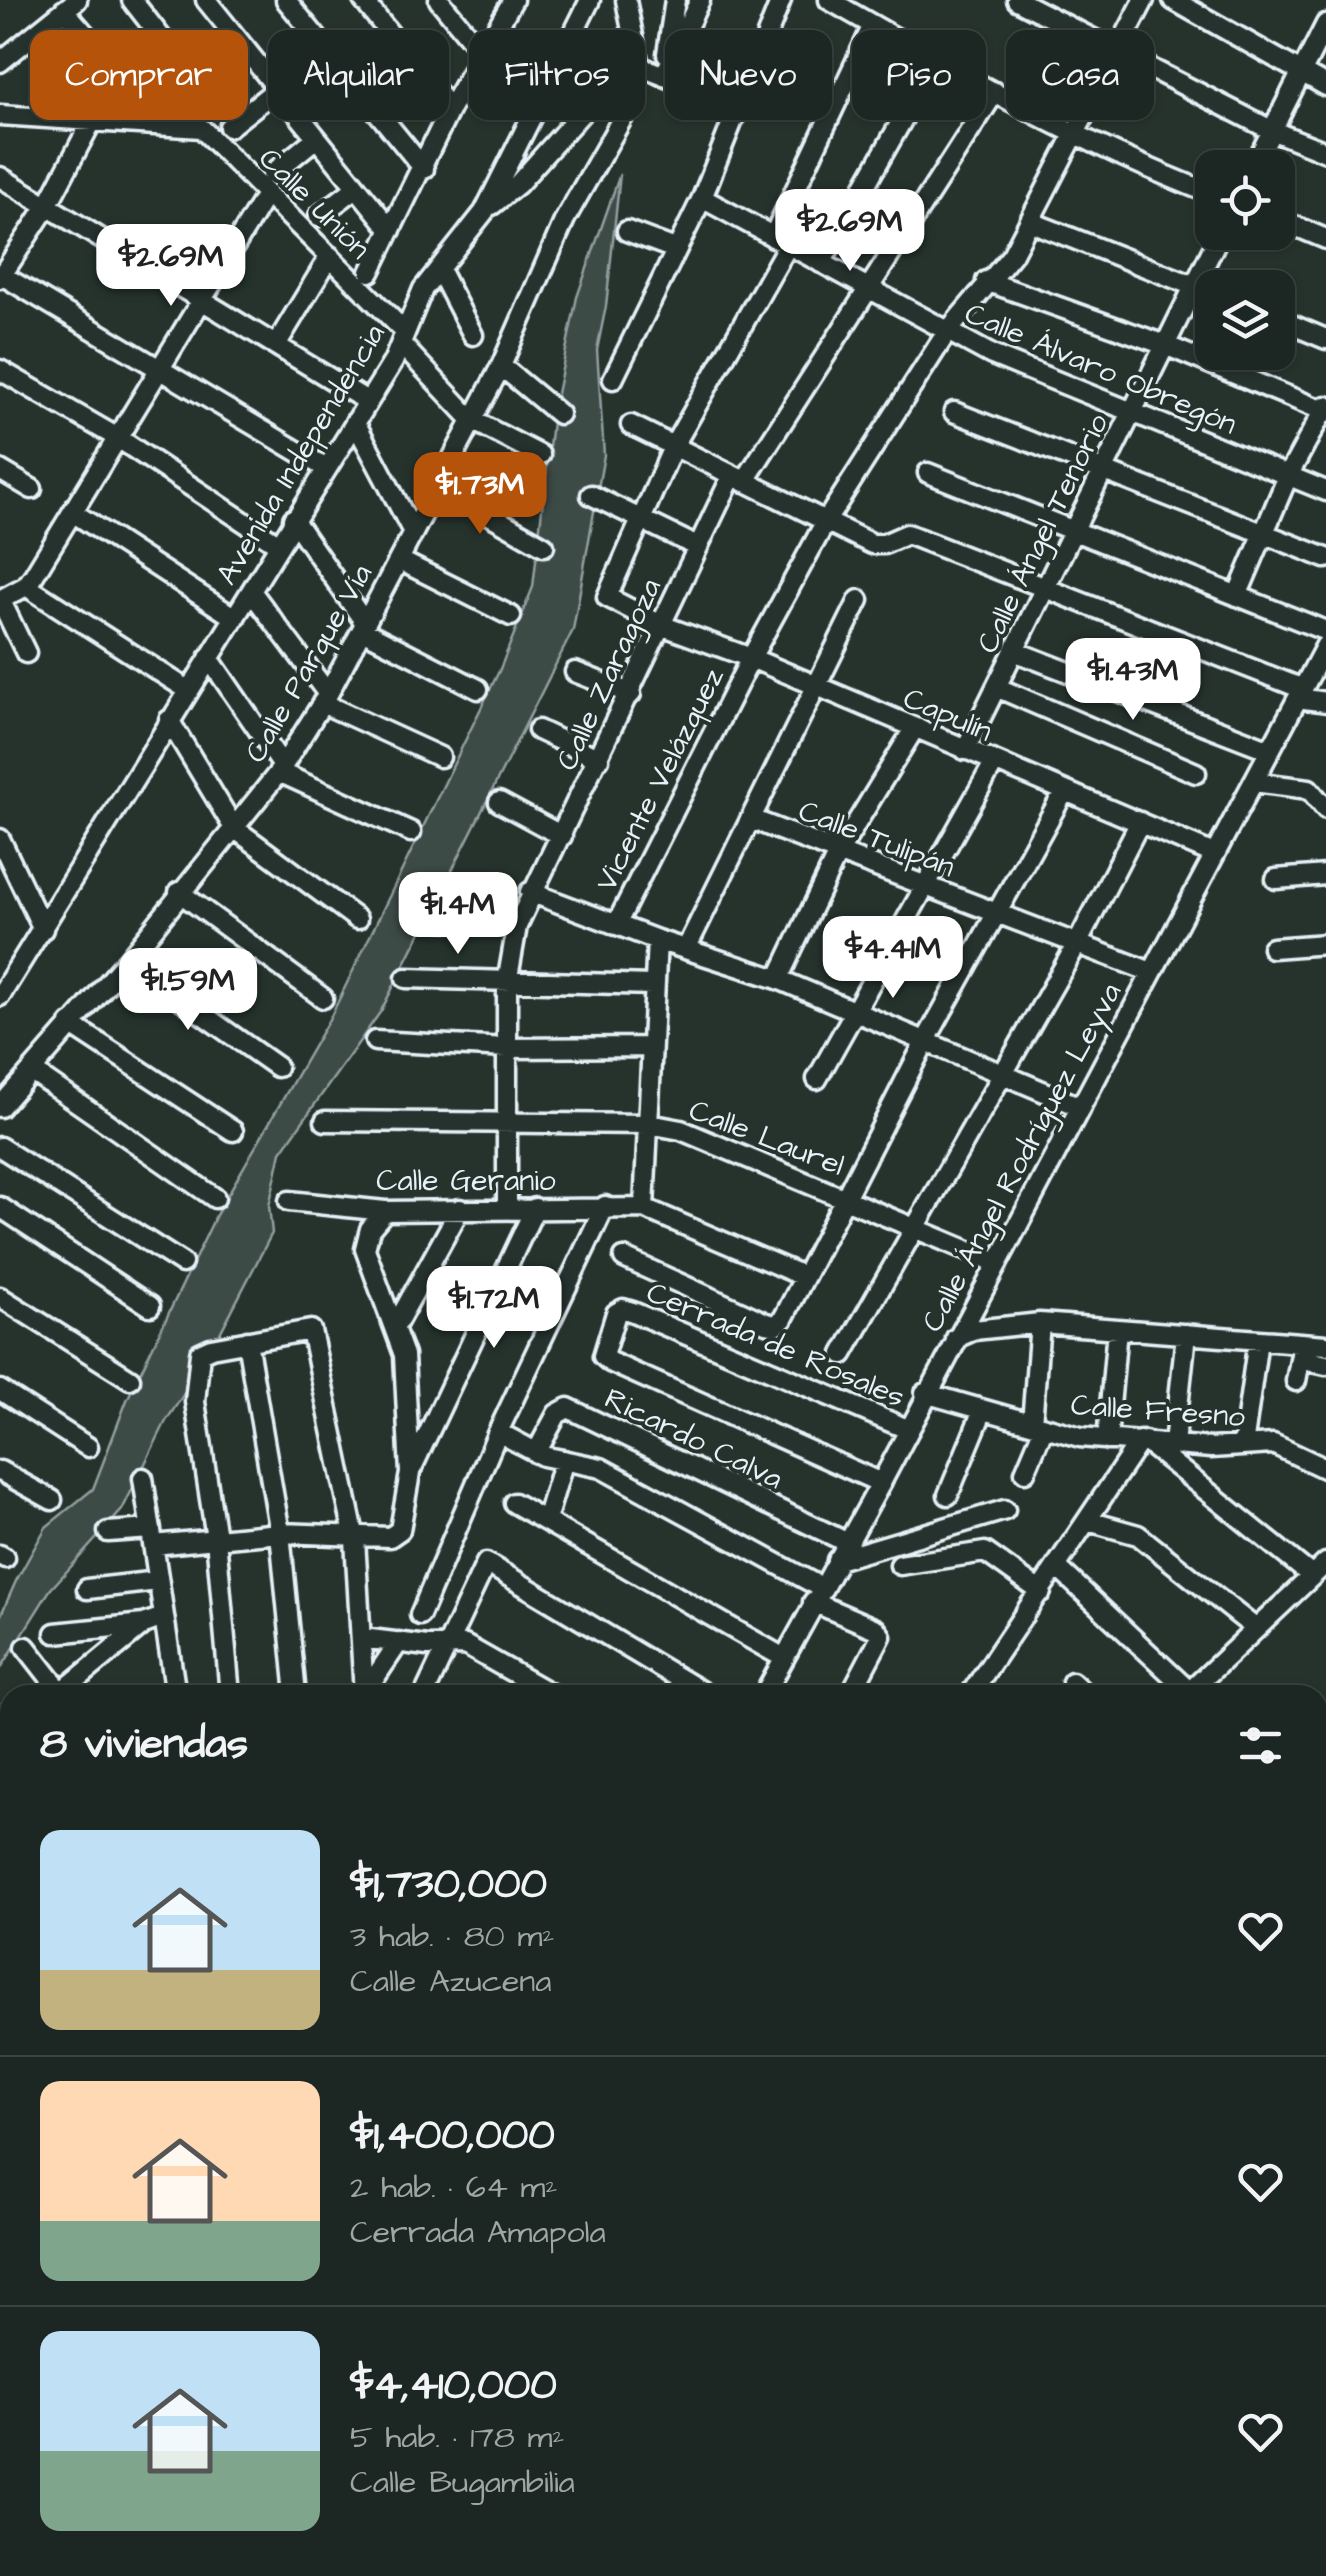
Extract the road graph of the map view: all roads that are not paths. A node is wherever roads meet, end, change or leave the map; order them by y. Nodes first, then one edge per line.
1 (132, 0) edge
2 (206, 0) edge
3 (286, 0) edge
4 (364, 0) edge
5 (439, 0) edge
6 (513, 0) edge
7 (590, 0) edge
8 (626, 0) edge
9 (675, 0) edge
10 (700, 0) edge
11 (780, 0) edge
12 (829, 0) edge
13 (1017, 0) edge
14 (1144, 0) edge
15 (1173, 0) edge
16 (71, 5) edge
17 (1326, 24) edge
18 (873, 25) junction
19 (495, 30) edge
20 (632, 30) edge
21 (768, 30) edge
22 (1074, 30) edge
23 (1128, 30) edge
24 (469, 37) edge
25 (0, 62) edge
26 (645, 65) edge
27 (1154, 71) edge
28 (469, 74) edge
29 (1300, 74) junction
30 (664, 76) junction
31 (268, 77) edge
32 (1326, 86) edge
33 (996, 92) junction
34 (268, 95) edge
35 (450, 109) junction
36 (248, 111) edge
37 (0, 115) edge
38 (301, 120) edge
39 (579, 120) edge
40 (622, 120) edge
41 (732, 120) edge
42 (902, 120) edge
43 (1083, 120) edge
44 (91, 124) junction
45 (1271, 130) junction
46 (1076, 134) junction
47 (316, 139) junction
48 (1262, 150) edge
49 (1326, 152) edge
50 (424, 169) junction
51 (272, 174) dead end
52 (0, 177) edge
53 (1195, 187) edge
54 (356, 188) junction
55 (267, 193) junction
56 (702, 198) junction
57 (47, 206) junction
58 (484, 212) junction
59 (319, 216) dead end
60 (1031, 222) junction
61 (1295, 226) edge
62 (392, 230) junction
63 (627, 231) dead end
64 (1326, 238) edge
65 (781, 241) junction
66 (675, 248) junction
67 (330, 256) junction
68 (821, 263) junction
69 (440, 270) junction
70 (370, 272) dead end
71 (1, 275) edge
72 (986, 281) junction
73 (1195, 286) edge
74 (869, 290) junction
75 (202, 300) junction
76 (1195, 302) edge
77 (1295, 326) edge
78 (946, 332) junction
79 (473, 335) dead end
80 (404, 338) junction
81 (1326, 339) edge
82 (276, 345) junction
83 (1166, 345) junction
84 (501, 366) junction
85 (160, 369) junction
86 (0, 370) edge
87 (613, 379) dead end
88 (368, 401) junction
89 (1325, 409) edge
90 (954, 412) dead end
91 (1132, 413) junction
92 (559, 414) dead end
93 (472, 420) junction
94 (355, 422) junction
95 (631, 425) dead end
96 (118, 438) junction
97 (673, 447) junction
98 (540, 455) dead end
99 (324, 468) junction
100 (0, 470) edge
101 (1103, 472) junction
102 (928, 473) dead end
103 (1288, 476) junction
104 (738, 479) junction
105 (438, 486) junction
106 (32, 489) dead end
107 (1326, 492) edge
108 (591, 495) dead end
109 (74, 513) junction
110 (293, 519) junction
111 (639, 519) junction
112 (826, 521) junction
113 (1072, 531) junction
114 (413, 532) junction
115 (1262, 532) junction
116 (280, 545) junction
117 (544, 546) dead end
118 (698, 547) junction
119 (1326, 558) edge
120 (399, 560) junction
121 (26, 586) junction
122 (1046, 587) junction
123 (251, 591) junction
124 (1237, 596) junction
125 (0, 600) edge
126 (858, 600) dead end
127 (511, 616) dead end
128 (235, 618) junction
129 (661, 624) junction
130 (363, 626) junction
131 (1326, 631) edge
132 (1326, 645) edge
133 (1014, 651) junction
134 (26, 653) dead end
135 (208, 658) junction
136 (751, 658) junction
137 (576, 672) dead end
138 (996, 687) junction
139 (818, 688) junction
140 (478, 689) dead end
141 (188, 690) junction
142 (631, 694) junction
143 (1300, 694) junction
144 (325, 699) junction
145 (1326, 702) edge
146 (169, 720) junction
147 (914, 729) junction
148 (538, 730) dead end
149 (965, 750) junction
150 (1270, 750) junction
151 (440, 757) dead end
152 (599, 759) junction
153 (994, 763) junction
154 (281, 769) junction
155 (1196, 773) dead end
156 (1253, 782) junction
157 (1064, 792) junction
158 (499, 802) dead end
159 (1326, 809) edge
160 (752, 819) junction
161 (1140, 822) junction
162 (234, 828) junction
163 (410, 832) dead end
164 (562, 836) junction
165 (0, 840) edge
166 (838, 853) junction
167 (1214, 854) junction
168 (1326, 875) edge
169 (1276, 879) dead end
170 (925, 886) junction
171 (178, 892) junction
172 (530, 892) junction
173 (997, 915) junction
174 (358, 919) dead end
175 (440, 920) dead end
176 (616, 925) junction
177 (517, 926) junction
178 (42, 929) junction
179 (657, 940) junction
180 (1078, 944) junction
181 (1326, 944) edge
182 (1272, 948) dead end
183 (686, 949) junction
184 (128, 961) junction
185 (1151, 972) junction
186 (406, 978) dead end
187 (778, 979) junction
188 (507, 983) junction
189 (652, 985) junction
190 (0, 996) edge
191 (323, 998) dead end
192 (854, 1010) junction
193 (70, 1024) junction
194 (926, 1040) junction
195 (375, 1041) dead end
196 (650, 1047) junction
197 (507, 1048) junction
198 (277, 1066) dead end
199 (32, 1071) junction
200 (1004, 1071) junction
201 (818, 1079) dead end
202 (0, 1107) edge
203 (1080, 1107) junction
204 (324, 1121) dead end
205 (649, 1124) junction
206 (507, 1125) junction
207 (232, 1131) dead end
208 (0, 1146) edge
209 (843, 1196) junction
210 (215, 1198) dead end
211 (289, 1201) dead end
212 (0, 1206) edge
213 (604, 1206) junction
214 (508, 1208) junction
215 (534, 1208) junction
216 (644, 1208) junction
217 (460, 1209) junction
218 (384, 1211) junction
219 (918, 1228) junction
220 (624, 1258) dead end
221 (996, 1262) junction
222 (182, 1263) dead end
223 (803, 1276) junction
224 (0, 1297) edge
225 (150, 1306) dead end
226 (1040, 1323) junction
227 (396, 1324) junction
228 (1117, 1329) junction
229 (1186, 1334) junction
230 (956, 1338) junction
231 (1258, 1340) junction
232 (247, 1342) junction
233 (1326, 1345) edge
234 (1302, 1352) junction
235 (843, 1354) dead end
236 (1326, 1365) edge
237 (130, 1379) dead end
238 (1296, 1381) dead end
239 (0, 1390) edge
240 (926, 1392) junction
241 (982, 1410) junction
242 (1038, 1425) junction
243 (907, 1429) junction
244 (498, 1432) junction
245 (1107, 1440) junction
246 (1142, 1441) junction
247 (1174, 1444) junction
248 (1242, 1446) junction
249 (88, 1447) dead end
250 (536, 1453) junction
251 (564, 1460) junction
252 (1325, 1465) edge
253 (0, 1472) edge
254 (1025, 1472) dead end
255 (410, 1473) junction
256 (144, 1478) dead end
257 (881, 1483) junction
258 (948, 1495) dead end
259 (52, 1500) dead end
260 (514, 1503) dead end
261 (1005, 1510) dead end
262 (546, 1520) junction
263 (1088, 1521) junction
264 (108, 1532) dead end
265 (280, 1534) junction
266 (152, 1537) junction
267 (216, 1538) junction
268 (355, 1539) junction
269 (848, 1544) junction
270 (838, 1560) junction
271 (900, 1565) dead end
272 (1058, 1568) junction
273 (1319, 1569) edge
274 (158, 1581) junction
275 (87, 1589) dead end
276 (1041, 1592) junction
277 (818, 1595) junction
278 (420, 1615) dead end
279 (163, 1617) junction
280 (144, 1624) junction
281 (1255, 1628) junction
282 (54, 1633) dead end
283 (362, 1638) junction
284 (399, 1642) junction
285 (452, 1643) junction
286 (26, 1647) dead end
287 (784, 1658) junction
288 (53, 1685) edge
289 (71, 1685) edge
290 (173, 1685) edge
291 (229, 1685) edge
292 (295, 1685) edge
293 (364, 1685) edge
294 (371, 1685) edge
295 (430, 1685) edge
296 (519, 1685) edge
297 (690, 1685) edge
298 (769, 1685) edge
299 (855, 1685) edge
300 (980, 1685) edge
301 (1180, 1685) edge
302 (1196, 1685) edge

1 - 16 street
2 - 31 street
3 - 50 street
4 - 35 street
5 - 24 street
6 - 19 street
7 - 58 street, Avenida Independencia
8 - 20 street
9 - 30 street
10 - 30 street
11 - 21 street
12 - 18 street
13 - 22 street
14 - 23 street
15 - 29 street
16 - 25 street
17 - 29 street
18 - 33 street
18 - 65 street
26 - 30 street
27 - 45 street
28 - 35 street
29 - 32 street
29 - 45 street
33 - 46 street
33 - 74 street, Calle Zaragoza
34 - 36 street
35 - 50 street
37 - 44 street, Calle Unión
38 - 47 street
39 - 58 street
40 - 84 street, Calle Parque Vía
41 - 56 street
42 - 68 street
43 - 46 street
44 - 55 street, Calle Unión
44 - 57 street
45 - 48 street
45 - 49 street
46 - 53 street
46 - 60 street
47 - 51 street
47 - 54 street
50 - 62 street
52 - 57 street
54 - 59 street
54 - 62 street
55 - 67 street, Calle Unión
55 - 75 street
56 - 65 street, Calle Álvaro Obregón
56 - 66 street
57 - 71 street
57 - 75 street
58 - 69 street, Avenida Independencia
60 - 72 street
60 - 73 street
61 - 64 street
62 - 70 street
63 - 66 street
65 - 68 street, Calle Álvaro Obregón
65 - 97 street
66 - 87 street
67 - 80 street, Calle Unión
67 - 82 street
68 - 74 street, Calle Álvaro Obregón
69 - 79 street
69 - 80 street, Avenida Independencia
71 - 85 street
72 - 78 street
72 - 83 street
74 - 78 street, Calle Álvaro Obregón
74 - 104 street, Calle Zaragoza
75 - 82 street
75 - 85 street
76 - 83 street, Calle Ángel Tenorio
77 - 81 street
78 - 91 street, Calle Álvaro Obregón
78 - 112 street
80 - 88 street, Avenida Independencia
80 - 93 street, Calle Unión
82 - 88 street
83 - 89 street
83 - 91 street, Calle Ángel Tenorio
84 - 92 street
84 - 93 street, Calle Parque Vía
85 - 96 street
85 - 99 street
86 - 96 street
88 - 94 street, Avenida Independencia
89 - 103 street
90 - 101 street
91 - 101 street, Calle Ángel Tenorio
91 - 103 street, Calle Álvaro Obregón
93 - 98 street, Calle Unión
93 - 105 street, Calle Parque Vía
94 - 99 street, Avenida Independencia
94 - 114 street
95 - 97 street
96 - 109 street
96 - 116 street
97 - 104 street
97 - 111 street
99 - 110 street, Avenida Independencia
100 - 106 street
101 - 113 street, Calle Ángel Tenorio
101 - 115 street
102 - 113 street
103 - 107 street, Calle Álvaro Obregón
103 - 115 street
104 - 112 street
104 - 118 street, Calle Zaragoza
105 - 114 street, Calle Parque Vía
105 - 117 street
108 - 111 street
109 - 121 street
109 - 128 street
110 - 116 street, Avenida Independencia
110 - 130 street
111 - 118 street
111 - 129 street, Capulín
112 - 122 street
112 - 136 street, Vicente Velázquez
113 - 122 street, Calle Ángel Tenorio
113 - 124 street
114 - 120 street, Calle Parque Vía
115 - 119 street
115 - 124 street
116 - 123 street, Avenida Independencia
118 - 129 street, Calle Zaragoza
120 - 127 street
120 - 130 street, Calle Parque Vía
121 - 125 street
121 - 141 street
122 - 133 street, Calle Ángel Tenorio
122 - 143 street
123 - 128 street, Avenida Independencia
123 - 144 street
124 - 131 street
125 - 134 street
126 - 139 street
128 - 135 street, Avenida Independencia
129 - 136 street, Capulín
129 - 142 street, Calle Zaragoza
130 - 140 street
130 - 144 street, Calle Parque Vía
132 - 143 street, Calle Ángel Rodríguez Leyva
133 - 138 street, Calle Ángel Tenorio
133 - 150 street
135 - 141 street, Avenida Independencia
135 - 154 street
136 - 139 street, Capulín
136 - 176 street, Vicente Velázquez
137 - 142 street
138 - 149 street, Calle Ángel Tenorio
138 - 155 street
139 - 147 street, Capulín
139 - 160 street
141 - 146 street, Avenida Independencia
142 - 152 street, Calle Zaragoza
143 - 145 street
143 - 150 street, Calle Ángel Rodríguez Leyva
144 - 151 street
144 - 154 street, Calle Parque Vía
146 - 162 street
146 - 178 street, Avenida Independencia
147 - 149 street, Capulín
147 - 166 street
148 - 152 street
149 - 153 street, Capulín
150 - 156 street, Calle Ángel Rodríguez Leyva
152 - 164 street, Calle Zaragoza
153 - 157 street, Capulín
153 - 170 street
154 - 162 street, Calle Parque Vía
154 - 163 street
156 - 159 street
156 - 167 street, Calle Ángel Rodríguez Leyva
157 - 161 street, Capulín
157 - 173 street
158 - 164 street
160 - 166 street, Calle Tulipán
160 - 183 street
161 - 167 street, Capulín
161 - 180 street
162 - 171 street, Calle Parque Vía
162 - 174 street
164 - 172 street, Calle Zaragoza
165 - 178 street
166 - 170 street, Calle Tulipán
166 - 187 street
167 - 185 street, Calle Ángel Rodríguez Leyva
168 - 169 street
170 - 173 street, Calle Tulipán
170 - 192 street
171 - 184 street, Calle Parque Vía
171 - 191 street
172 - 176 street
172 - 177 street, Calle Zaragoza
173 - 180 street, Calle Tulipán
173 - 194 street
175 - 177 street
176 - 179 street
177 - 188 street, Calle Zaragoza
178 - 190 street, Avenida Independencia
179 - 183 street
179 - 189 street
180 - 185 street, Calle Tulipán
180 - 200 street
181 - 182 street
183 - 187 street
184 - 193 street, Calle Parque Vía
184 - 198 street
185 - 203 street, Calle Ángel Rodríguez Leyva
186 - 188 street
187 - 192 street
188 - 189 street
188 - 197 street, Calle Zaragoza
189 - 196 street
192 - 194 street
192 - 201 street
193 - 199 street, Calle Parque Vía
193 - 207 street
194 - 200 street
194 - 209 street
195 - 197 street
196 - 197 street
196 - 205 street
197 - 206 street, Calle Zaragoza
199 - 202 street, Calle Parque Vía
199 - 210 street
200 - 203 street
200 - 219 street
203 - 221 street, Calle Ángel Rodríguez Leyva
204 - 206 street, Calle Laurel
205 - 206 street, Calle Laurel
205 - 209 street, Calle Laurel
205 - 216 street
206 - 214 street, Calle Zaragoza
208 - 222 street
209 - 219 street, Calle Laurel
209 - 223 street
211 - 218 street, Calle Geranio
212 - 225 street
213 - 215 street, Calle Geranio
213 - 216 street, Calle Geranio
213 - 244 street
214 - 215 street, Calle Geranio
214 - 217 street, Calle Geranio
215 - 255 street
216 - 223 street
217 - 218 street, Calle Geranio
217 - 227 street
218 - 227 street
219 - 221 street, Calle Laurel
219 - 235 street
220 - 223 street
221 - 230 street, Calle Ángel Rodríguez Leyva
224 - 237 street
226 - 228 street
226 - 230 street
226 - 242 street
227 - 255 street
228 - 229 street
228 - 245 street
229 - 231 street
229 - 247 street
230 - 240 street, Calle Ángel Rodríguez Leyva
231 - 234 street
231 - 248 street
232 - 265 street
232 - 267 street
232 - 268 street
233 - 234 street
234 - 236 street
234 - 238 street
239 - 249 street
240 - 241 street, Calle Fresno
240 - 243 street, Calle Ángel Rodríguez Leyva
241 - 242 street, Calle Fresno
241 - 258 street
242 - 245 street, Calle Fresno
242 - 254 street
243 - 257 street, Calle Ángel Rodríguez Leyva
243 - 257 street, Cerrada de Rosales
244 - 250 street
244 - 278 street
245 - 246 street, Calle Fresno
246 - 247 street, Calle Fresno
246 - 263 street
246 - 273 street
247 - 248 street, Calle Fresno
248 - 252 street, Calle Fresno
250 - 251 street
250 - 269 street, Ricardo Calva
251 - 262 street
251 - 277 street
253 - 259 street
255 - 268 street
256 - 266 street
257 - 269 street, Calle Ángel Rodríguez Leyva
260 - 262 street
261 - 270 street
262 - 287 street
263 - 272 street
263 - 281 street
264 - 266 street
265 - 267 street
265 - 268 street
265 - 292 street
266 - 267 street
266 - 274 street
267 - 291 street
268 - 283 street
269 - 270 street, Calle Ángel Rodríguez Leyva
270 - 277 street, Calle Ángel Rodríguez Leyva
271 - 276 street
272 - 276 street
272 - 301 street
273 - 281 street
274 - 275 street
274 - 279 street
276 - 300 street
277 - 287 street, Calle Ángel Rodríguez Leyva
277 - 299 street
279 - 280 street
279 - 290 street
280 - 282 street
280 - 289 street
281 - 302 street
283 - 284 street
283 - 293 street
284 - 285 street
284 - 294 street
285 - 295 street
285 - 296 street
285 - 297 street
286 - 288 street
287 - 298 street, Calle Ángel Rodríguez Leyva

